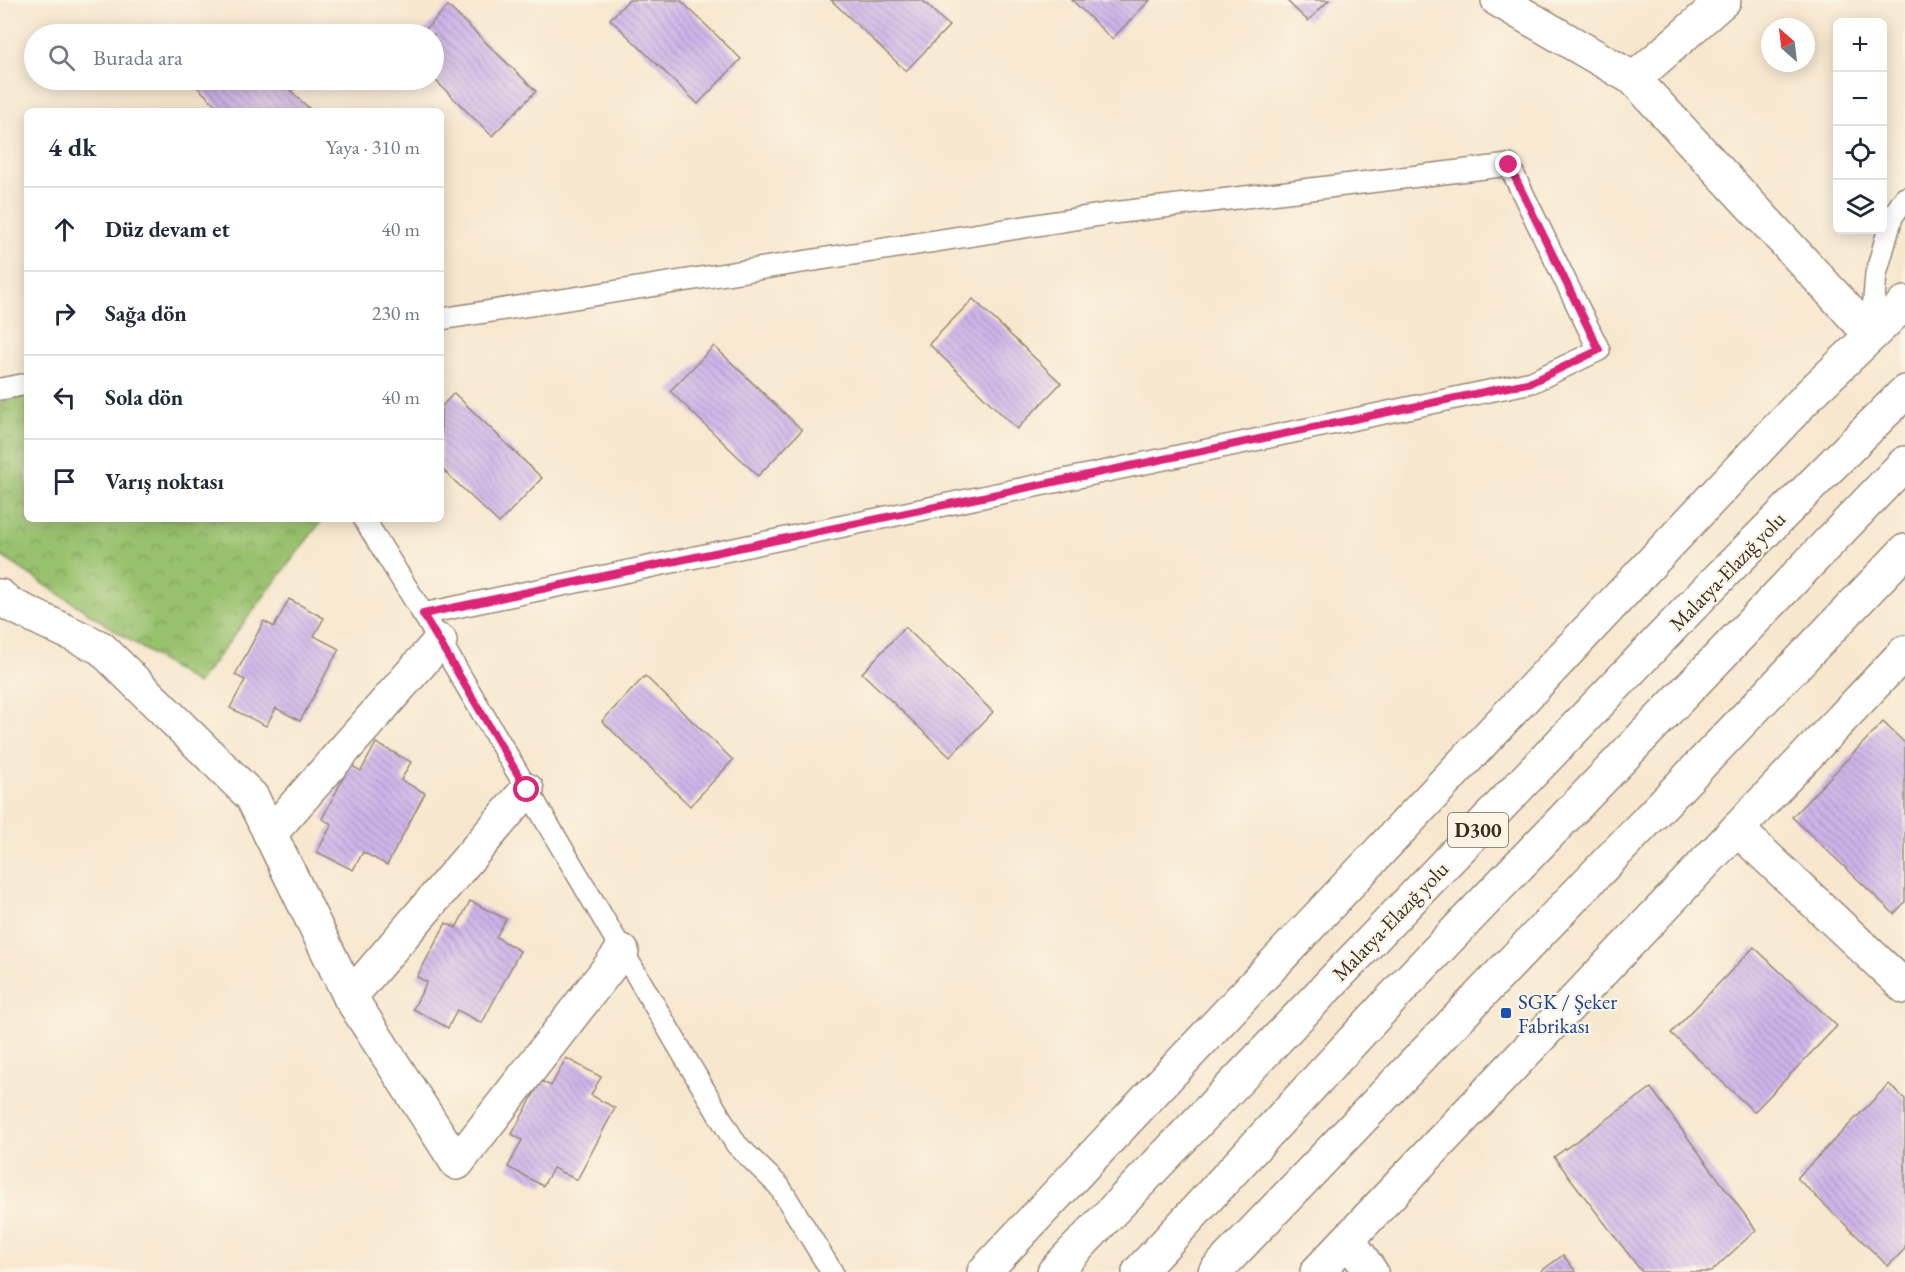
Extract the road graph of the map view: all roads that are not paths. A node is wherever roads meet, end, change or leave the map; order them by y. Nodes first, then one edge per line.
1 (1724, 0) edge
2 (1502, 1) edge
3 (1634, 79) junction
4 (1905, 198) edge
5 (1905, 303) edge
6 (444, 319) edge
7 (1871, 335) junction
8 (24, 385) edge
9 (0, 389) edge
10 (1905, 392) edge
11 (1905, 463) edge
12 (366, 522) edge
13 (1905, 551) edge
14 (0, 596) edge
15 (423, 614) junction
16 (440, 641) junction
17 (1905, 652) edge
18 (527, 790) junction
19 (1737, 829) junction
20 (270, 834) junction
21 (622, 951) junction
22 (1905, 987) edge
23 (350, 997) junction
24 (1349, 1241) junction
25 (832, 1272) edge
26 (984, 1272) edge
27 (1054, 1272) edge
28 (1139, 1272) edge
29 (1215, 1272) edge
30 (1317, 1272) edge
31 (1371, 1272) edge

1 - 3 main road
2 - 3 main road
3 - 7 main road
4 - 7 lane
5 - 7 main road
6 - 15 lane
7 - 26 main road
8 - 9 lane
10 - 27 main road, Malatya-Elazığ yolu / D300
11 - 28 main road, D300
12 - 15 lane
13 - 29 main road
14 - 20 main road
15 - 16 lane
16 - 18 lane
16 - 20 main road
17 - 19 main road
18 - 21 lane
18 - 23 main road
19 - 22 main road
19 - 24 main road
20 - 23 main road
21 - 23 main road
21 - 25 lane
24 - 30 main road
24 - 31 main road

